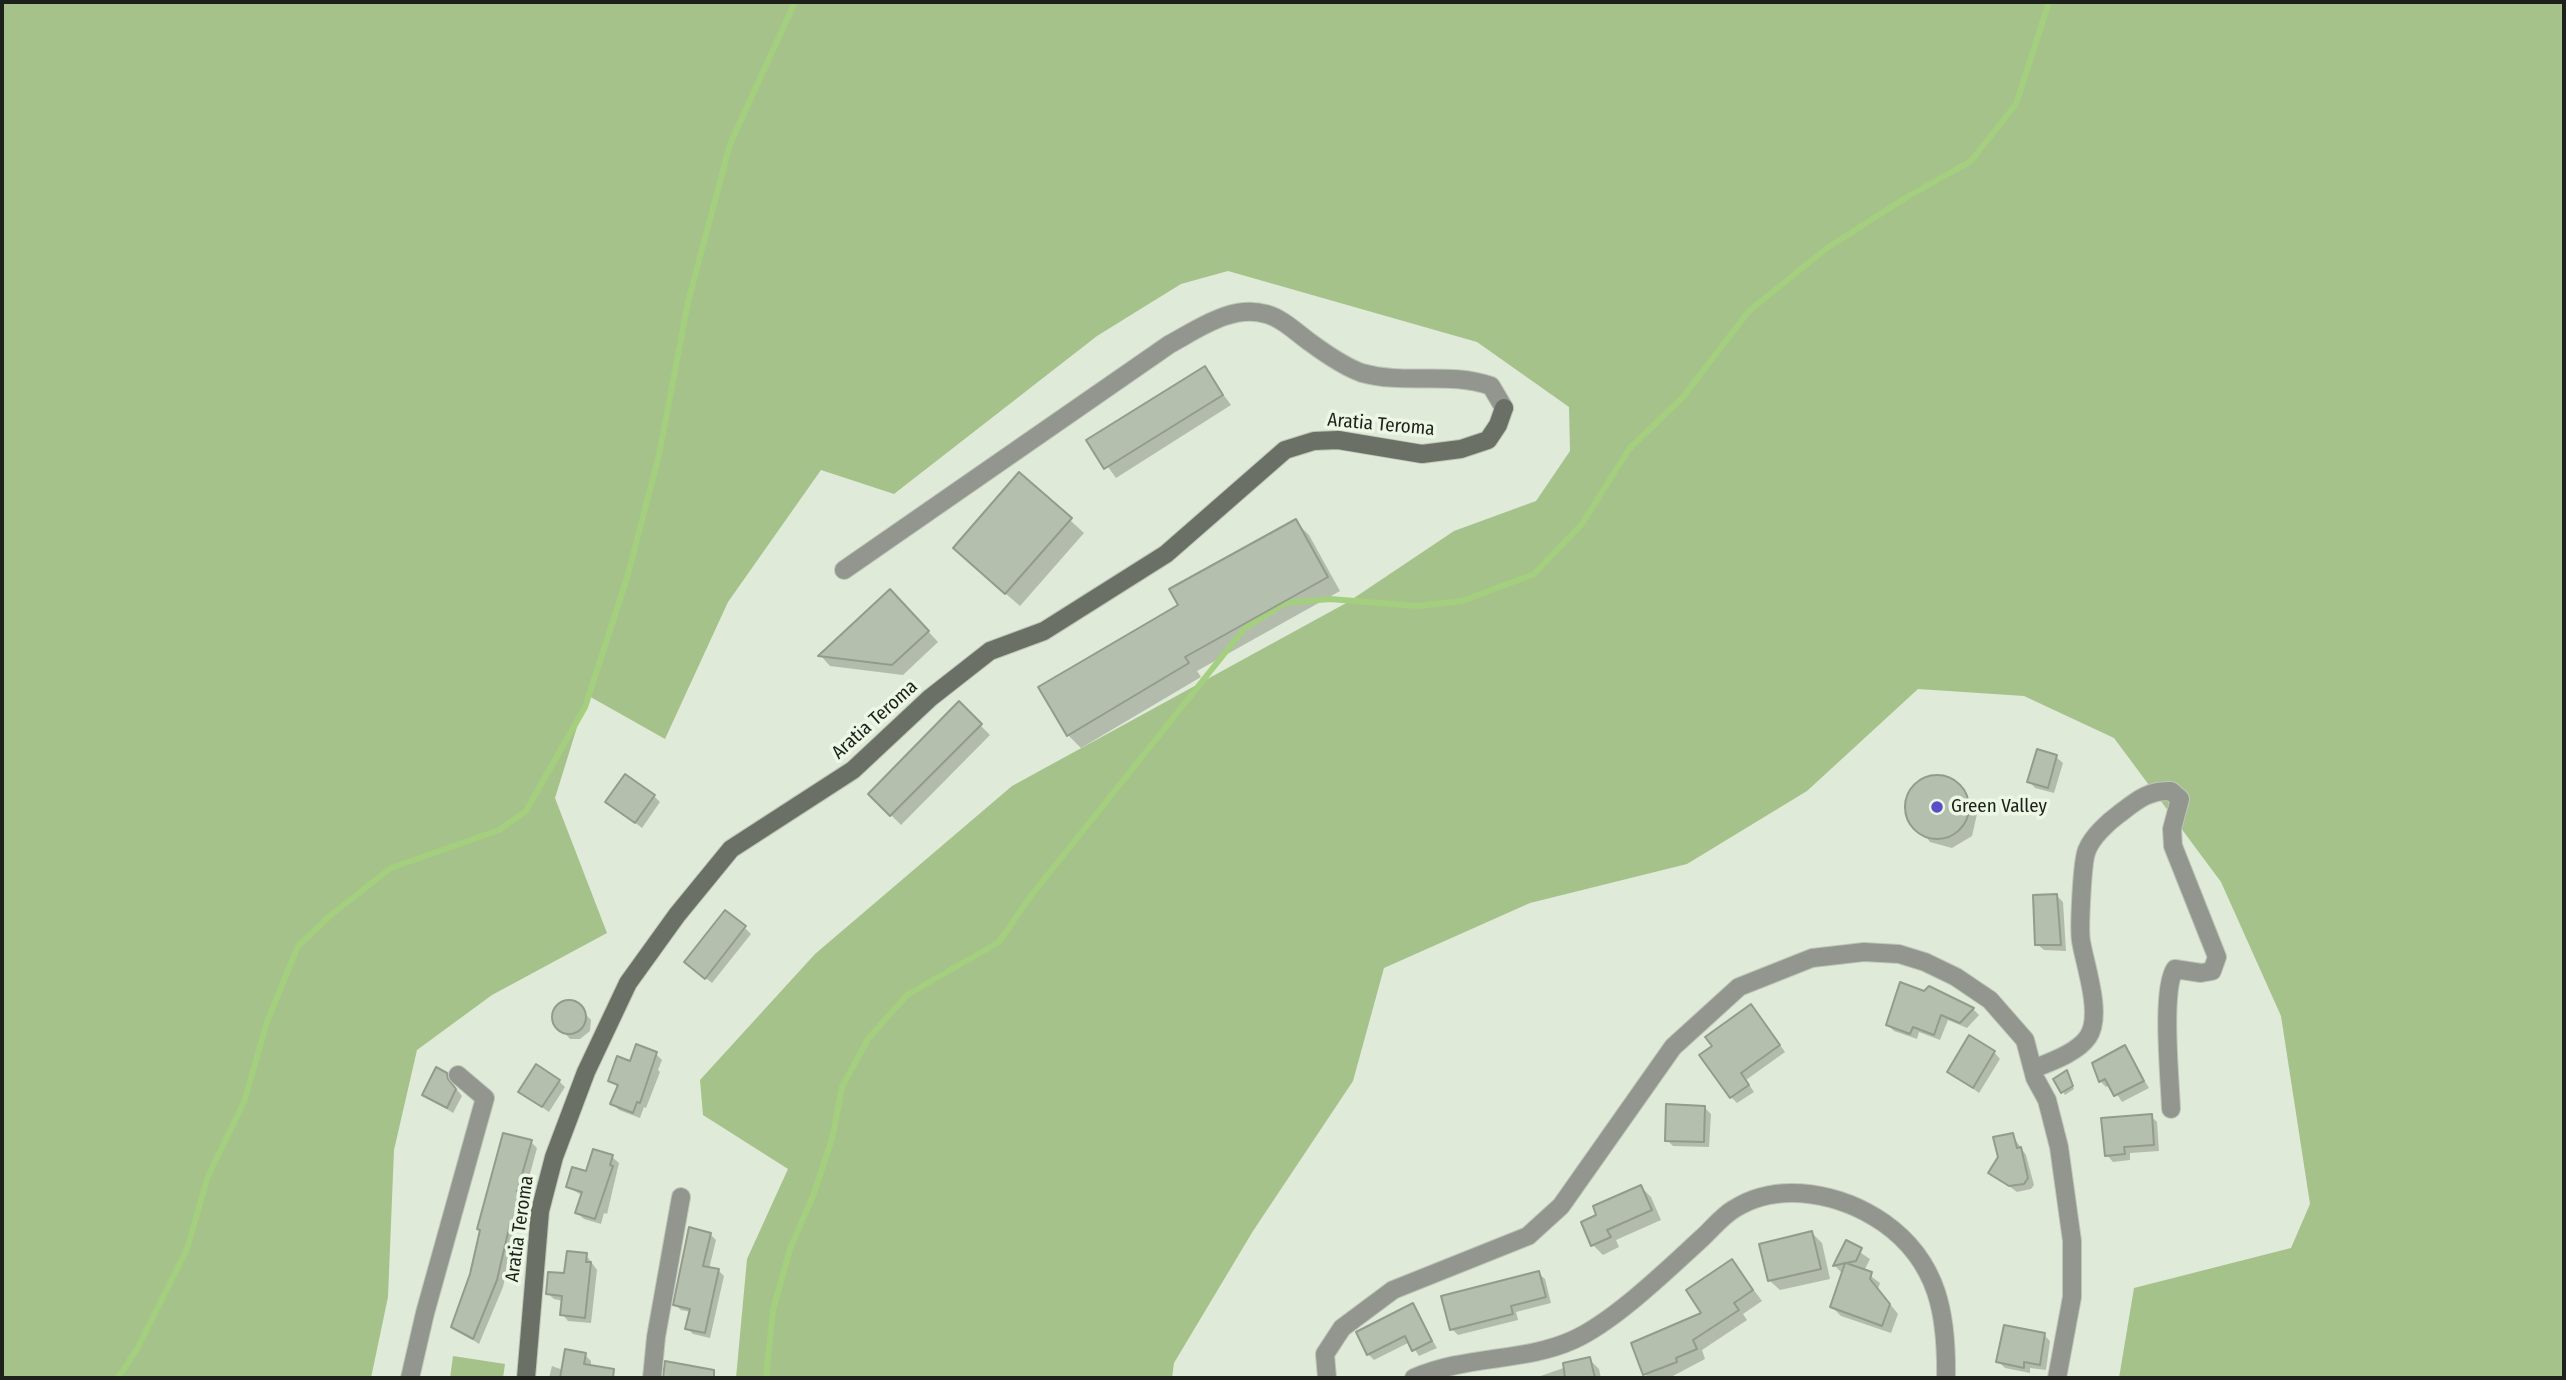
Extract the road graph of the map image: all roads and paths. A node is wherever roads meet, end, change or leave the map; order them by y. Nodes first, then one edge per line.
1 (1504, 408) joint
2 (844, 570) dead end
3 (2033, 1069) junction
4 (458, 1075) dead end
5 (2171, 1109) dead end
6 (681, 1197) dead end
7 (410, 1378) edge
8 (526, 1378) edge
9 (652, 1378) edge
10 (1328, 1378) edge
11 (1414, 1378) edge
12 (1946, 1378) edge
13 (2057, 1378) edge

1 - 2 street
1 - 8 main road, Aratia Teroma
3 - 5 street
3 - 10 street
3 - 13 street
4 - 7 street
6 - 9 street
11 - 12 street

